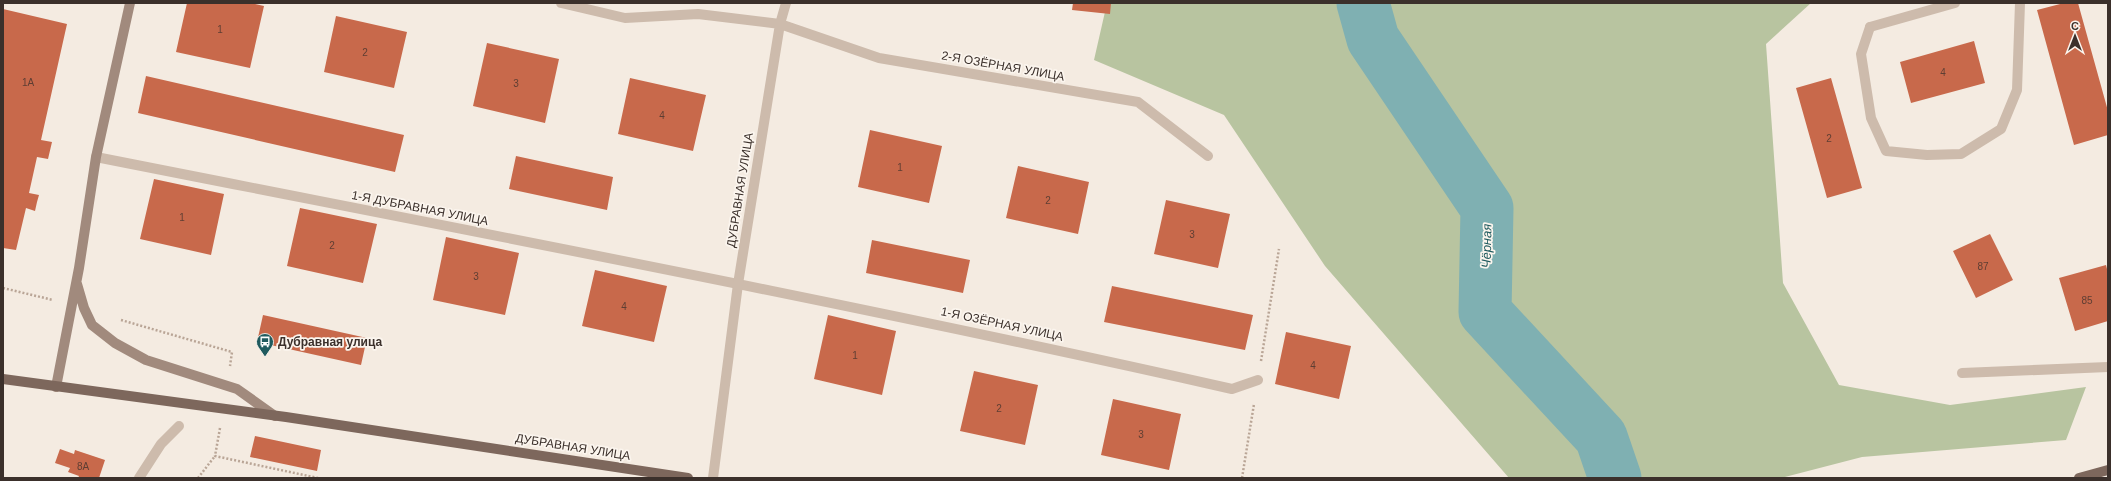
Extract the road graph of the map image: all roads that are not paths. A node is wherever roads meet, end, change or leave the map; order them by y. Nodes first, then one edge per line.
1 (130, 3) edge
2 (561, 3) edge
3 (786, 3) edge
4 (1955, 3) edge
5 (2020, 3) edge
6 (780, 24) junction
7 (1208, 156) dead end
8 (96, 158) junction
9 (77, 281) junction
10 (738, 284) junction
11 (2108, 366) edge
12 (1962, 373) dead end
13 (3, 379) edge
14 (1258, 380) road end
15 (56, 387) junction
16 (275, 416) junction
17 (179, 426) dead end
18 (2108, 470) edge
19 (139, 478) edge
20 (688, 478) edge
21 (713, 478) edge
22 (2079, 478) edge

1 - 8 street
2 - 6 street, 2-Я ОЗЁРНАЯ УЛИЦА
3 - 6 street, ДУБРАВНАЯ УЛИЦА
4 - 5 street
6 - 7 street, 2-Я ОЗЁРНАЯ УЛИЦА
6 - 10 street, ДУБРАВНАЯ УЛИЦА
8 - 9 street
8 - 10 street, 1-Я ДУБРАВНАЯ УЛИЦА
9 - 15 street
9 - 16 street
10 - 14 street, 1-Я ОЗЁРНАЯ УЛИЦА
10 - 21 street, ДУБРАВНАЯ УЛИЦА
11 - 12 street
13 - 15 main road, ДУБРАВНАЯ УЛИЦА
15 - 16 main road, ДУБРАВНАЯ УЛИЦА
16 - 20 main road, ДУБРАВНАЯ УЛИЦА
17 - 19 street
18 - 22 main road

